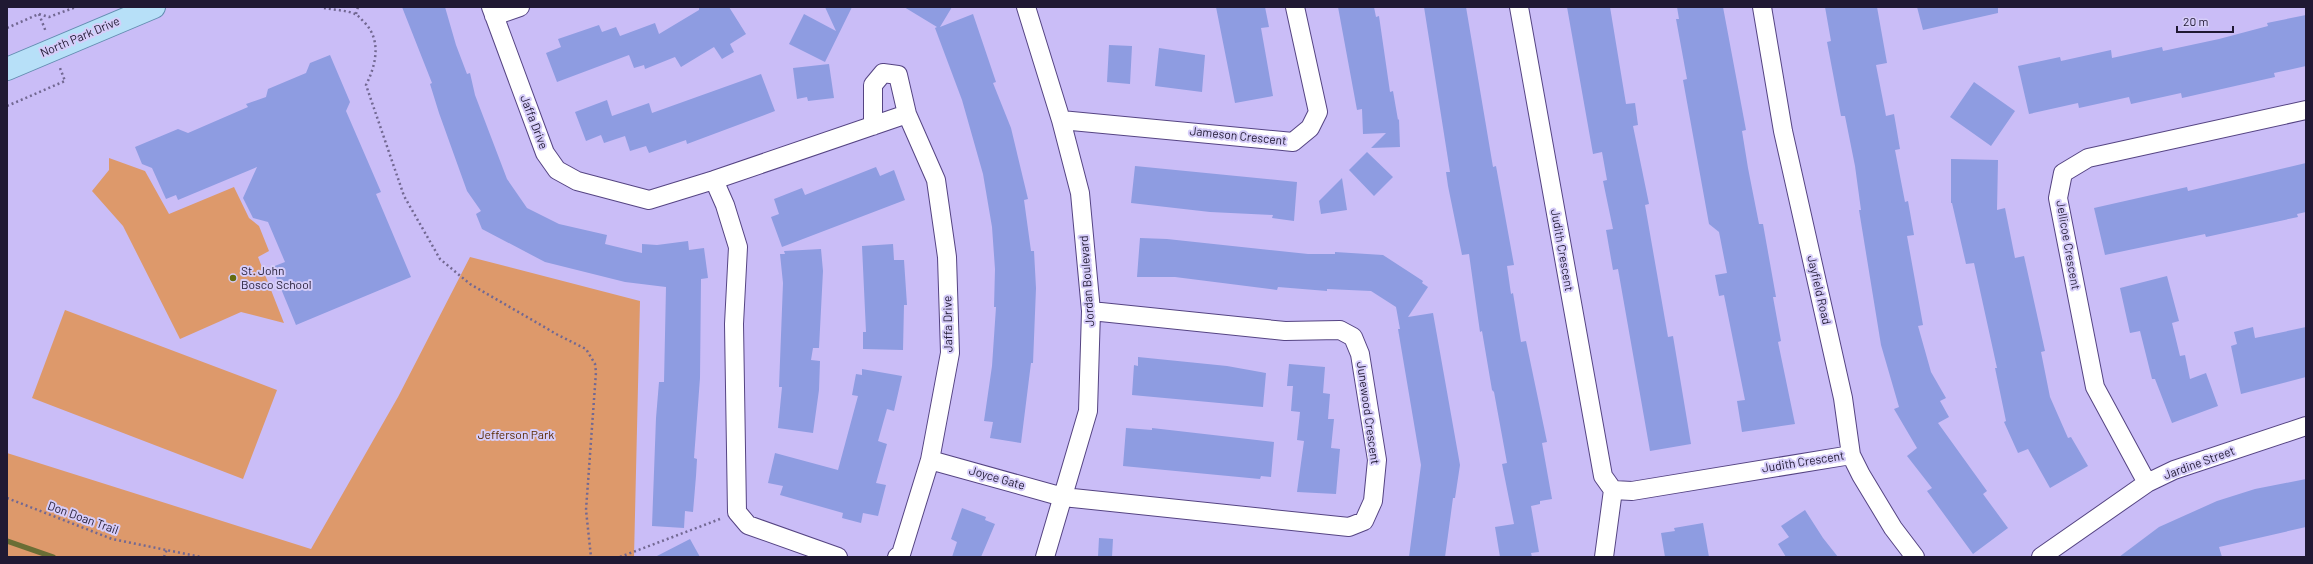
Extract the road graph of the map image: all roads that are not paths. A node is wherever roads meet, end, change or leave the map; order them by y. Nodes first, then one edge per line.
1 (154, 7) edge
2 (520, 7) edge
3 (1026, 7) edge
4 (1295, 7) edge
5 (1519, 7) edge
6 (1762, 7) edge
7 (493, 12) edge
8 (7, 68) edge
9 (2306, 110) edge
10 (907, 114) junction
11 (1061, 120) junction
12 (873, 126) junction
13 (714, 180) junction
14 (1091, 311) junction
15 (2306, 426) edge
16 (1851, 455) junction
17 (930, 460) junction
18 (2147, 483) junction
19 (1613, 490) junction
20 (1063, 497) junction
21 (838, 557) edge
22 (897, 557) edge
23 (1045, 557) edge
24 (1604, 557) edge
25 (1915, 557) edge
26 (2041, 557) edge

1 - 8 main road, North Park Drive
2 - 7 street
3 - 11 street, Jordan Boulevard
4 - 11 street, Jameson Crescent
5 - 19 street, Judith Crescent
6 - 16 street, Jayfield Road
7 - 13 street, Jaffa Drive
9 - 18 street, Jellicoe Crescent
10 - 12 street, Jaffa Drive
10 - 12 street, Jaffa Drive
10 - 17 street, Jaffa Drive
11 - 14 street, Jordan Boulevard
12 - 13 street, Jaffa Drive
13 - 21 street
14 - 20 street, Jordan Boulevard
14 - 20 street, Junewood Crescent
15 - 18 street, Jardine Street
16 - 19 street, Judith Crescent
16 - 25 street, Jayfield Road
17 - 20 street, Joyce Gate
17 - 22 street, Jaffa Drive
18 - 26 street, Jardine Street
19 - 24 street
20 - 23 street, Jordan Boulevard

